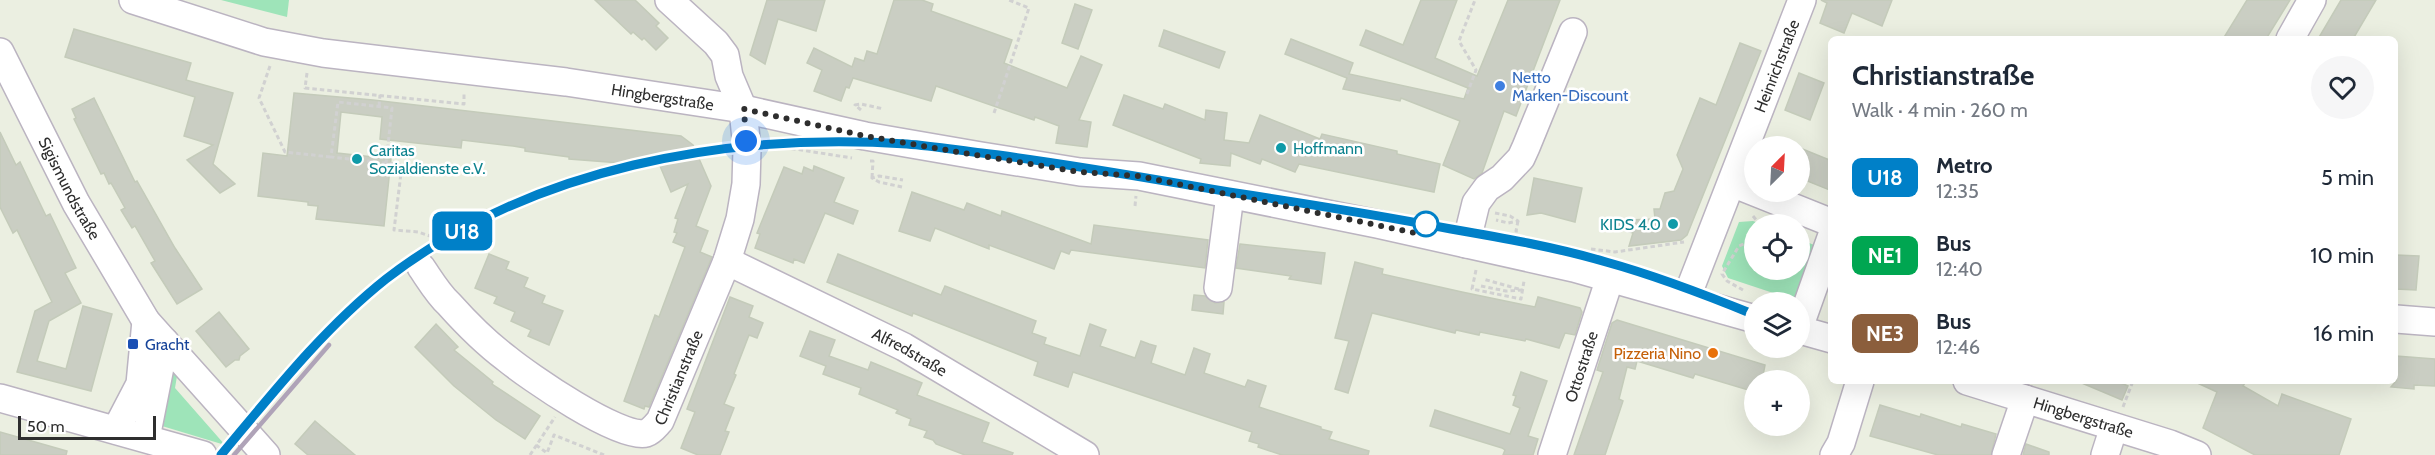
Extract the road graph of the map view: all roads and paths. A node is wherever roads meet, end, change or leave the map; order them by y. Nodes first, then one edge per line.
1 (133, 0) edge
2 (669, 0) edge
3 (1009, 0) edge
4 (1475, 0) edge
5 (1802, 0) edge
6 (2312, 0) edge
7 (1573, 32) dead end
8 (2292, 36) edge
9 (0, 52) edge
10 (267, 76) dead end
11 (305, 88) dead end
12 (1467, 94) dead end
13 (380, 95) junction
14 (464, 104) dead end
15 (379, 106) junction
16 (744, 109) junction
17 (884, 109) dead end
18 (859, 110) dead end
19 (994, 113) dead end
20 (746, 141) junction
21 (331, 157) junction
22 (386, 164) junction
23 (872, 178) junction
24 (903, 180) dead end
25 (1732, 183) junction
26 (902, 187) dead end
27 (1230, 195) junction
28 (1510, 216) dead end
29 (1828, 221) edge
30 (1508, 223) dead end
31 (1466, 244) junction
32 (1744, 244) edge
33 (1828, 245) edge
34 (1707, 248) junction
35 (727, 261) junction
36 (1476, 270) dead end
37 (1584, 271) junction
38 (433, 272) joint
39 (1722, 274) junction
40 (1610, 278) junction
41 (1483, 279) dead end
42 (1524, 281) dead end
43 (1481, 286) dead end
44 (1218, 288) dead end
45 (1522, 290) junction
46 (1743, 290) dead end
47 (1810, 297) edge
48 (1686, 299) junction
49 (1744, 316) edge
50 (2398, 319) edge
51 (146, 321) junction
52 (2435, 322) edge
53 (1810, 333) edge
54 (1828, 338) edge
55 (165, 342) junction
56 (1859, 384) edge
57 (1977, 384) edge
58 (0, 398) edge
59 (2025, 399) junction
60 (552, 420) dead end
61 (2114, 427) junction
62 (116, 430) junction
63 (147, 438) junction
64 (536, 445) junction
65 (203, 455) edge
66 (266, 455) edge
67 (530, 455) edge
68 (604, 455) edge
69 (1085, 455) edge
70 (1552, 455) edge
71 (1834, 455) edge
72 (2006, 455) edge
73 (2105, 455) edge
74 (2197, 455) edge

1 - 16 street, Hingbergstraße
2 - 16 street
3 - 19 path
4 - 12 path
5 - 25 street, Heinrichstraße
6 - 8 street
7 - 31 street
9 - 51 street, Sigismundstraße
10 - 21 path
11 - 13 path
13 - 14 path
13 - 15 path
15 - 21 path
15 - 22 path
16 - 20 street, Christianstraße
16 - 27 street, Hingbergstraße
17 - 18 path
20 - 23 path
20 - 35 street, Christianstraße
21 - 22 path
22 - 38 path
23 - 24 path
23 - 26 path
25 - 29 street
25 - 34 street, Heinrichstraße
27 - 31 street, Hingbergstraße
27 - 44 street
28 - 30 path
31 - 37 street, Hingbergstraße
32 - 39 path
33 - 47 street
34 - 37 path
34 - 39 path
34 - 48 street, Heinrichstraße
35 - 38 street, Christianstraße
35 - 69 street, Alfredstraße
36 - 45 path
37 - 40 street, Hingbergstraße
39 - 46 path
40 - 48 street, Hingbergstraße
40 - 70 street, Ottostraße
41 - 45 path
42 - 45 path
43 - 45 path
48 - 49 street, Hingbergstraße
50 - 52 street
51 - 55 street, Sigismundstraße
51 - 62 street
53 - 54 street
55 - 63 street
55 - 66 street, Sigismundstraße
56 - 71 street
57 - 59 street, Hingbergstraße
58 - 62 street
59 - 61 street, Hingbergstraße
59 - 72 street
60 - 64 path
61 - 73 street
61 - 74 street, Hingbergstraße
62 - 63 street
63 - 65 street
64 - 67 path
64 - 68 path

